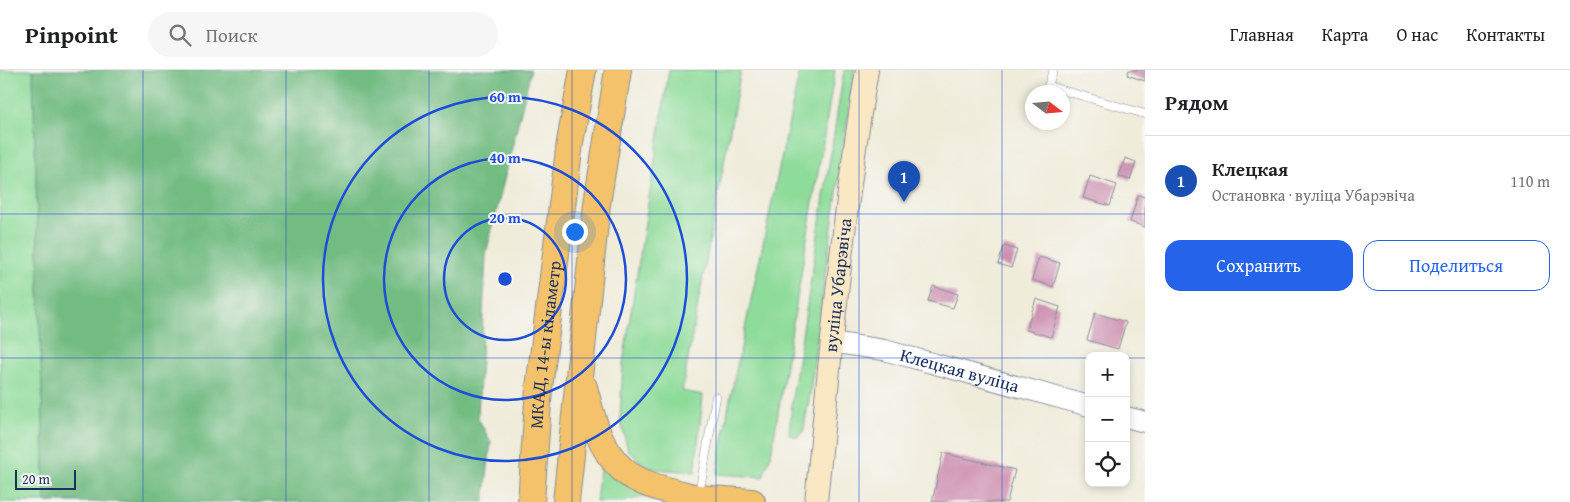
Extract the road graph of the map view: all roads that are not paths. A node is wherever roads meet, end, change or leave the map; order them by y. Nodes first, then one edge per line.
1 (583, 70) edge
2 (618, 70) edge
3 (867, 70) edge
4 (1053, 70) edge
5 (1145, 114) edge
6 (831, 342) junction
7 (580, 366) junction
8 (716, 396) dead end
9 (1085, 405) edge
10 (1130, 418) edge
11 (1145, 422) edge
12 (698, 498) junction
13 (531, 502) edge
14 (566, 502) edge
15 (655, 502) edge
16 (752, 502) edge
17 (816, 502) edge

1 - 13 highway, МКАД, 14-ы кіламетр
2 - 7 highway, МКАД, 14-ы кіламетр
3 - 6 main road, вуліца Убарэвіча
4 - 5 lane
6 - 9 street, Клецкая вуліца
6 - 17 main road, вуліца Убарэвіча
7 - 12 highway
7 - 14 highway, МКАД, 14-ы кіламетр
8 - 12 lane
10 - 11 street
12 - 15 highway
12 - 16 highway

